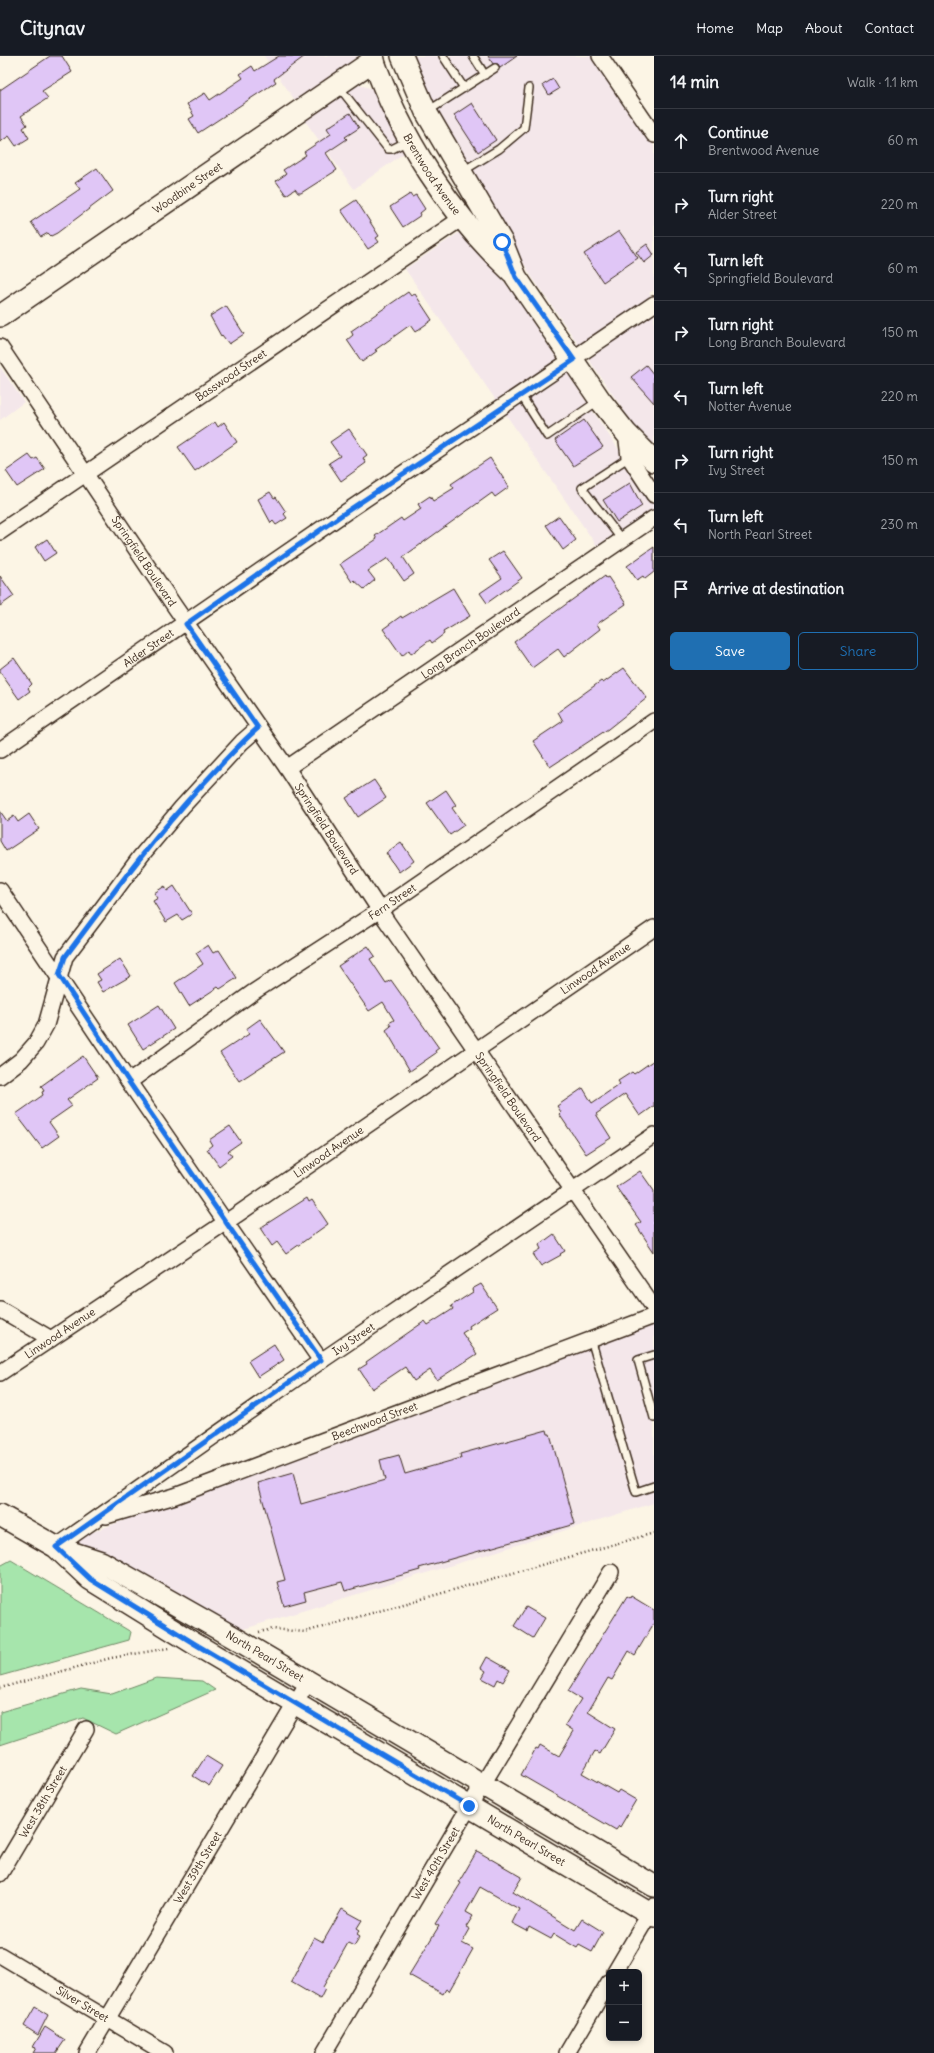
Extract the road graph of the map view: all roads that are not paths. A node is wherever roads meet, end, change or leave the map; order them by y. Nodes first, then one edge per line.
1 (402, 56) edge
2 (443, 56) edge
3 (473, 56) edge
4 (600, 56) edge
5 (373, 58) edge
6 (495, 68) dead end
7 (485, 75) junction
8 (338, 85) junction
9 (464, 88) junction
10 (529, 88) dead end
11 (426, 112) junction
12 (397, 114) junction
13 (654, 135) edge
14 (410, 140) junction
15 (461, 173) junction
16 (462, 218) junction
17 (516, 277) junction
18 (654, 304) edge
19 (0, 316) edge
20 (0, 347) edge
21 (574, 360) junction
22 (521, 395) junction
23 (600, 400) junction
24 (637, 449) edge
25 (85, 474) junction
26 (654, 495) edge
27 (654, 518) edge
28 (0, 532) edge
29 (622, 540) junction
30 (186, 624) junction
31 (654, 721) edge
32 (258, 728) junction
33 (0, 750) edge
34 (287, 768) junction
35 (0, 890) edge
36 (380, 910) junction
37 (654, 928) edge
38 (59, 975) junction
39 (476, 1050) junction
40 (0, 1076) edge
41 (129, 1082) junction
42 (654, 1135) edge
43 (573, 1191) junction
44 (226, 1221) junction
45 (654, 1308) edge
46 (0, 1309) edge
47 (654, 1316) edge
48 (51, 1339) junction
49 (591, 1339) junction
50 (654, 1355) edge
51 (321, 1360) junction
52 (0, 1373) edge
53 (654, 1418) edge
54 (654, 1486) edge
55 (0, 1514) edge
56 (93, 1519) junction
57 (56, 1547) junction
58 (611, 1572) dead end
59 (308, 1682) junction
60 (295, 1703) junction
61 (86, 1729) dead end
62 (483, 1785) junction
63 (469, 1806) junction
64 (0, 1874) edge
65 (654, 1886) edge
66 (652, 1911) edge
67 (0, 1955) edge
68 (617, 1969) edge
69 (606, 1987) edge
70 (107, 2020) junction
71 (87, 2053) edge
72 (165, 2053) edge
73 (324, 2053) edge
74 (567, 2053) edge

1 - 11 street, Brentwood Avenue
2 - 9 lane
3 - 7 lane
4 - 13 street
5 - 8 street, Woodbine Street
5 - 12 street, Brentwood Avenue
6 - 7 lane
7 - 9 lane
8 - 14 lane
8 - 19 street, Woodbine Street
9 - 11 lane
10 - 15 lane
11 - 15 street, Brentwood Avenue
12 - 14 street, Brentwood Avenue
12 - 15 street
14 - 16 street, Brentwood Avenue
15 - 17 street, Brentwood Avenue
16 - 17 street, Brentwood Avenue
16 - 25 street, Basswood Street
17 - 21 street, Brentwood Avenue
18 - 21 street, Alder Street
20 - 25 street, Springfield Boulevard
21 - 22 street, Alder Street
21 - 23 street, Brentwood Avenue
22 - 23 lane
22 - 30 street, Alder Street
23 - 24 street, Brentwood Avenue
24 - 26 street, Brentwood Avenue
24 - 29 lane
25 - 28 street, Basswood Street
25 - 30 street, Springfield Boulevard
27 - 29 street, Long Branch Boulevard
29 - 34 street, Long Branch Boulevard
30 - 32 street, Springfield Boulevard
30 - 33 street, Alder Street
31 - 36 street, Fern Street
32 - 34 street, Springfield Boulevard
32 - 38 street
34 - 36 street, Springfield Boulevard
35 - 38 street
36 - 39 street, Springfield Boulevard
36 - 41 street, Fern Street
37 - 39 street, Linwood Avenue
38 - 40 street
38 - 41 street
39 - 43 street, Springfield Boulevard
39 - 44 street, Linwood Avenue
41 - 44 street
42 - 43 street, Ivy Street
43 - 45 street, Springfield Boulevard
43 - 51 street, Ivy Street
44 - 48 street, Linwood Avenue
44 - 51 street
46 - 48 street
47 - 49 street, Beechwood Street
48 - 52 street, Linwood Avenue
49 - 54 lane
49 - 56 street, Beechwood Street
50 - 53 lane
51 - 56 street, Ivy Street
55 - 57 street, North Pearl Street
56 - 57 street, Ivy Street
57 - 59 street, North Pearl Street
57 - 60 street, North Pearl Street
58 - 62 street, West 40th Street
59 - 60 street, West 39th Street
59 - 62 street, North Pearl Street
60 - 63 street, North Pearl Street
60 - 70 street, West 39th Street
61 - 64 street, West 38th Street
62 - 63 street, West 40th Street
62 - 65 street, North Pearl Street
63 - 66 street, North Pearl Street
63 - 73 street, West 40th Street
66 - 68 street
67 - 70 street, Silver Street
69 - 74 street
70 - 71 street, West 39th Street
70 - 72 street, Silver Street

